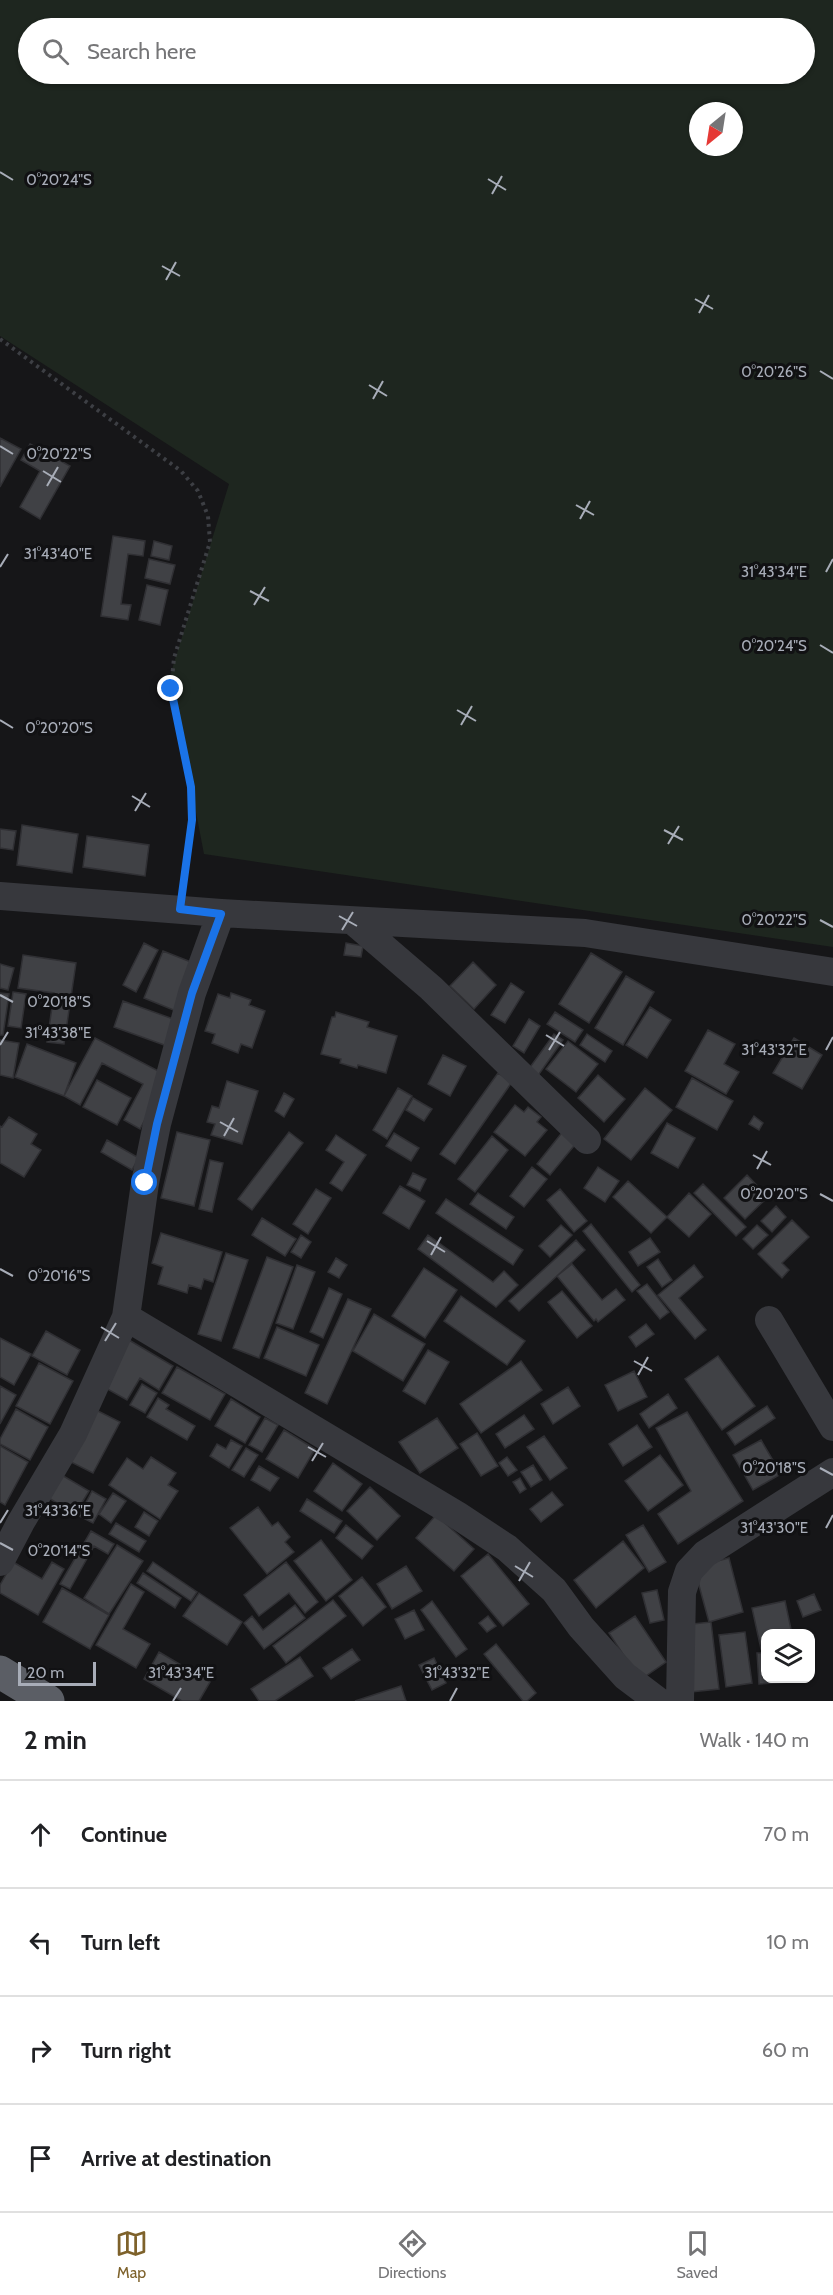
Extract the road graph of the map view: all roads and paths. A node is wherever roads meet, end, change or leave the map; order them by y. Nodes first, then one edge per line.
1 (0, 339) edge
2 (0, 896) edge
3 (180, 909) junction
4 (221, 914) junction
5 (353, 921) junction
6 (833, 972) edge
7 (587, 1140) dead end
8 (126, 1317) junction
9 (769, 1320) dead end
10 (833, 1427) edge
11 (833, 1472) edge
12 (0, 1562) edge
13 (0, 1672) edge
14 (48, 1701) edge
15 (658, 1701) edge
16 (680, 1701) edge

1 - 3 path
2 - 3 street
3 - 4 street
4 - 5 street
4 - 8 street
5 - 6 street
5 - 7 street
8 - 12 street
8 - 15 street
9 - 10 street
11 - 16 street
13 - 14 highway

